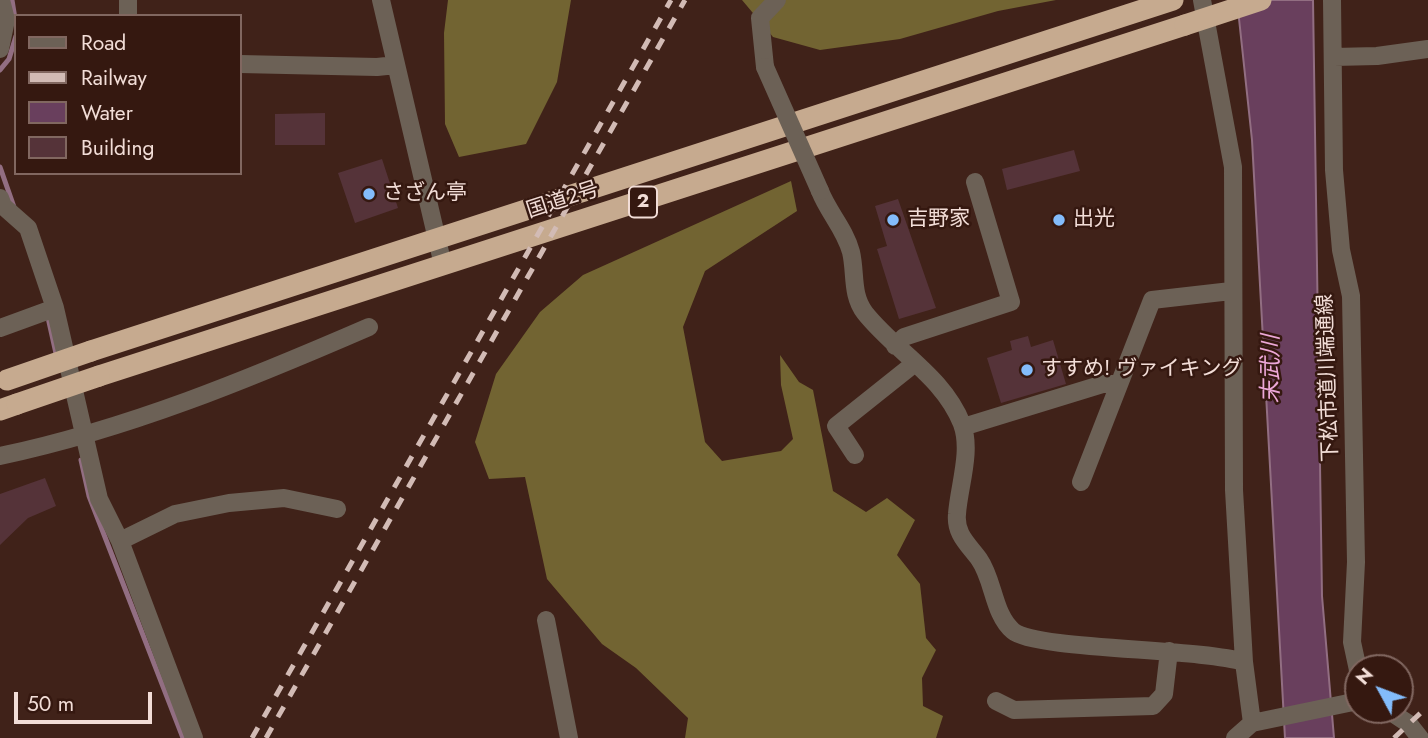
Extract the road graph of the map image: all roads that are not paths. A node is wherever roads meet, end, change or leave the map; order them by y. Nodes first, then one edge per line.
1 (1, 0) edge
2 (382, 0) edge
3 (778, 0) edge
4 (1173, 0) edge
5 (1202, 0) edge
6 (1261, 0) edge
7 (1332, 0) edge
8 (0, 49) edge
9 (1428, 49) edge
10 (1334, 57) junction
11 (242, 64) edge
12 (397, 65) junction
13 (975, 182) dead end
14 (1, 202) edge
15 (437, 239) junction
16 (443, 265) junction
17 (1231, 291) junction
18 (54, 308) junction
19 (369, 327) dead end
20 (0, 328) edge
21 (895, 346) junction
22 (67, 359) junction
23 (915, 363) junction
24 (3, 381) edge
25 (1117, 384) junction
26 (9, 407) edge
27 (963, 427) junction
28 (85, 437) junction
29 (855, 455) dead end
30 (0, 456) edge
31 (1081, 482) dead end
32 (337, 509) dead end
33 (120, 541) junction
34 (546, 620) dead end
35 (1169, 651) junction
36 (1355, 654) edge
37 (1244, 662) junction
38 (996, 701) dead end
39 (1344, 703) edge
40 (1252, 723) junction
41 (1408, 724) edge
42 (1423, 735) edge
43 (194, 738) edge
44 (569, 738) edge
45 (1235, 738) edge

1 - 8 street
2 - 12 street
3 - 21 street, bridge
4 - 15 highway, 国道2号 / 2
5 - 17 street
6 - 16 highway, 国道2号 / 2, bridge
7 - 10 street, 下松市道川端通線
9 - 10 street
10 - 36 street, 下松市道川端通線
11 - 12 street
12 - 15 street
13 - 21 street
14 - 18 street
15 - 16 street
15 - 22 highway, 国道2号 / 2, bridge
16 - 26 highway, 国道2号 / 2, bridge
17 - 25 street
17 - 37 street
18 - 20 street
18 - 22 street
19 - 28 street
21 - 23 street
22 - 24 highway, 国道2号 / 2, bridge
22 - 28 street
23 - 27 street
23 - 29 street
25 - 27 street
25 - 31 street
27 - 35 street
28 - 30 street
28 - 33 street
32 - 33 street
33 - 43 street
34 - 44 street
35 - 37 street
35 - 38 street
37 - 40 street
39 - 40 street
40 - 45 street
41 - 42 street

